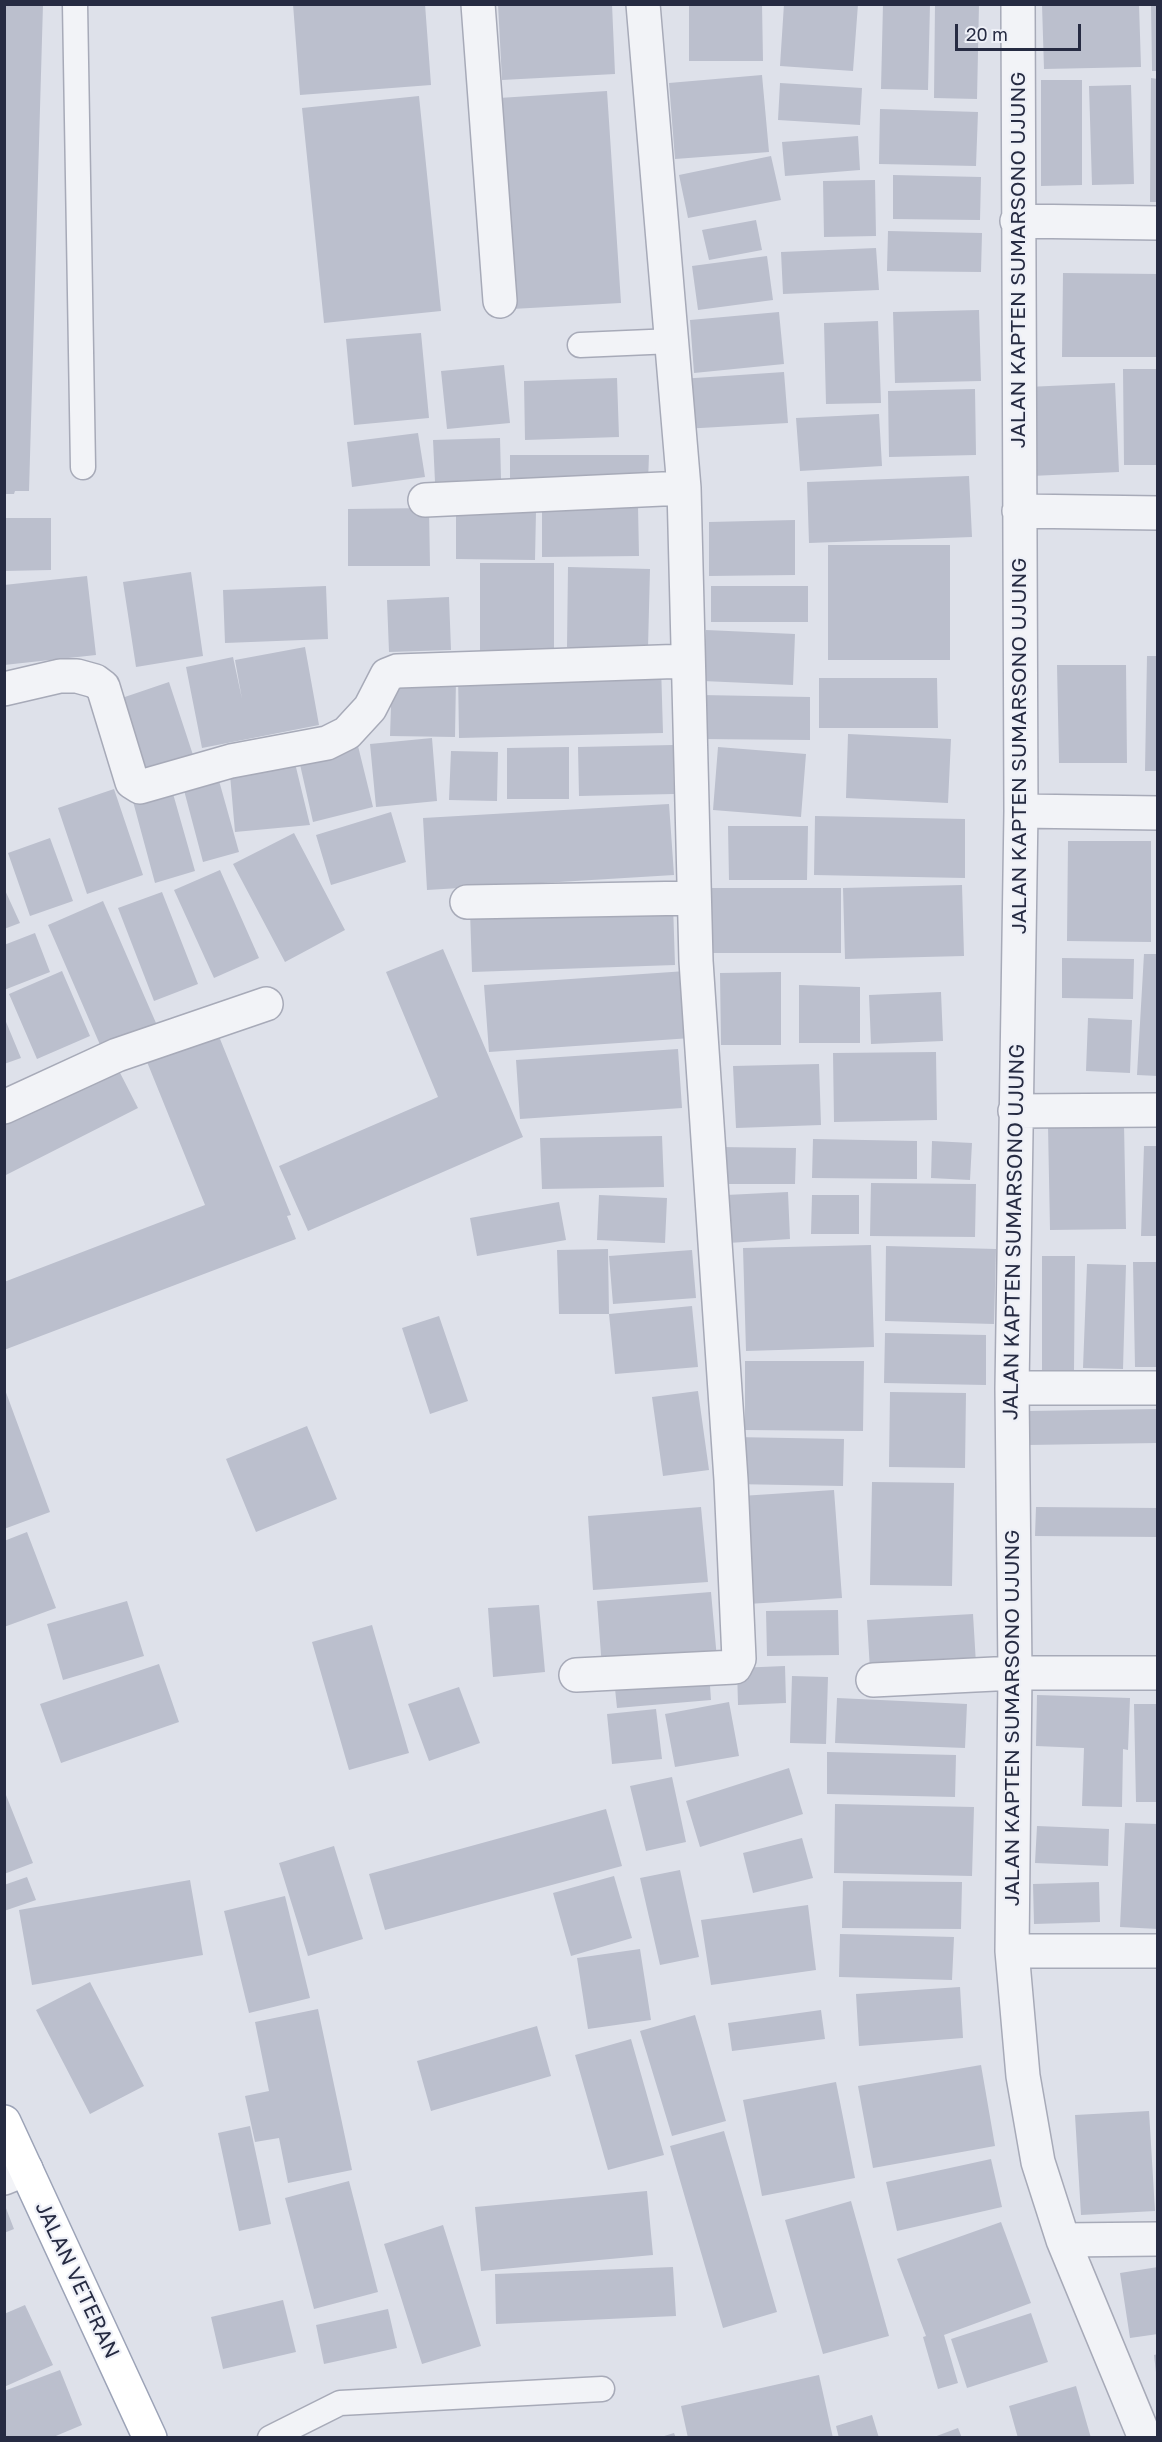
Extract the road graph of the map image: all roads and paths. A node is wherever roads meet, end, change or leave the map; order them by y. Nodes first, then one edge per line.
1 (75, 4) edge
2 (478, 4) edge
3 (643, 4) edge
4 (1018, 4) edge
5 (1017, 221) junction
6 (1158, 223) edge
7 (500, 301) dead end
8 (673, 341) junction
9 (580, 345) dead end
10 (83, 467) dead end
11 (684, 488) junction
12 (425, 500) dead end
13 (1019, 511) junction
14 (1158, 513) edge
15 (688, 661) junction
16 (4, 689) edge
17 (1021, 811) junction
18 (1158, 813) edge
19 (694, 898) junction
20 (467, 902) dead end
21 (266, 1004) dead end
22 (4, 1107) edge
23 (1015, 1110) junction
24 (1158, 1110) edge
25 (1158, 1388) edge
26 (1012, 1389) junction
27 (1015, 1673) junction
28 (1158, 1673) edge
29 (576, 1675) dead end
30 (873, 1680) dead end
31 (1012, 1951) junction
32 (1158, 1951) edge
33 (4, 2122) edge
34 (15, 2173) edge
35 (1158, 2239) edge
36 (1063, 2240) junction
37 (602, 2389) dead end
38 (150, 2438) edge
39 (270, 2438) edge
40 (1145, 2438) edge

1 - 10 lane
2 - 7 street
3 - 8 street
4 - 5 street, JALAN KAPTEN SUMARSONO UJUNG
5 - 6 street
5 - 13 street, JALAN KAPTEN SUMARSONO UJUNG
8 - 9 lane
8 - 11 street
11 - 12 street
11 - 15 street
13 - 14 street
13 - 17 street, JALAN KAPTEN SUMARSONO UJUNG
15 - 16 street
15 - 19 street
17 - 18 street
17 - 23 street, JALAN KAPTEN SUMARSONO UJUNG
19 - 20 street
19 - 29 street
21 - 22 street
23 - 24 street
23 - 26 street, JALAN KAPTEN SUMARSONO UJUNG
25 - 26 street
26 - 27 street, JALAN KAPTEN SUMARSONO UJUNG
27 - 28 street
27 - 30 street
27 - 31 street, JALAN KAPTEN SUMARSONO UJUNG
31 - 32 street
31 - 36 street, JALAN KAPTEN SUMARSONO UJUNG
33 - 34 main road, JALAN VETERAN
34 - 38 main road, JALAN VETERAN
35 - 36 street
36 - 40 street, JALAN KAPTEN SUMARSONO UJUNG
37 - 39 lane

